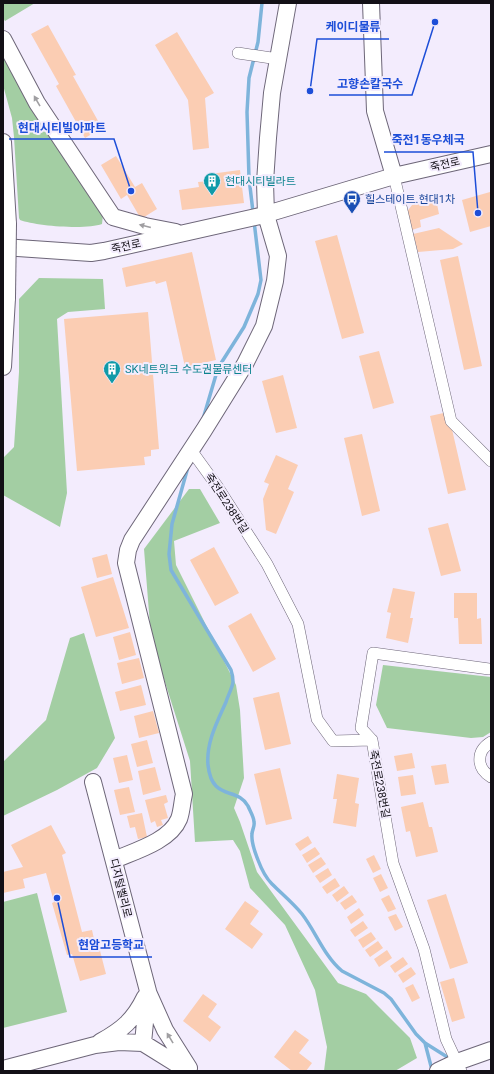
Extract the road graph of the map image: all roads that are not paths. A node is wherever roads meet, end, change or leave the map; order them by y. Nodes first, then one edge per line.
1 (288, 3) edge
2 (371, 3) edge
3 (3, 39) edge
4 (238, 53) dead end
5 (278, 59) junction
6 (3, 142) edge
7 (491, 154) edge
8 (394, 176) junction
9 (258, 217) junction
10 (183, 234) junction
11 (3, 247) edge
12 (4, 324) edge
13 (3, 367) edge
14 (194, 454) junction
15 (491, 460) edge
16 (489, 669) dead end
17 (372, 740) junction
18 (491, 742) edge
19 (491, 777) edge
20 (94, 782) dead end
21 (114, 860) junction
22 (148, 990) junction
23 (143, 1043) junction
24 (95, 1045) junction
25 (491, 1050) edge
26 (457, 1062) edge
27 (3, 1069) edge
28 (190, 1071) edge
29 (438, 1071) edge

1 - 5 street
2 - 8 street
10 -> 3 street
4 - 5 street
5 - 9 street
6 - 12 street, bridge
7 - 8 street, 죽전로
8 - 9 street, 죽전로
8 - 15 street
9 - 10 street, 죽전로
9 - 14 street
10 - 11 street, 죽전로
12 - 13 street
14 - 17 street, 죽전로238번길
14 - 21 street
16 - 17 street
17 - 26 street, 죽전로238번길
18 - 19 street
20 - 21 street, 디지털벨리로
21 - 22 street, 디지털벨리로
22 - 23 street, 디지털벨리로
22 - 24 street
28 -> 22 street
23 - 24 street
23 - 28 street
24 - 27 street
25 - 26 street
26 - 29 street

